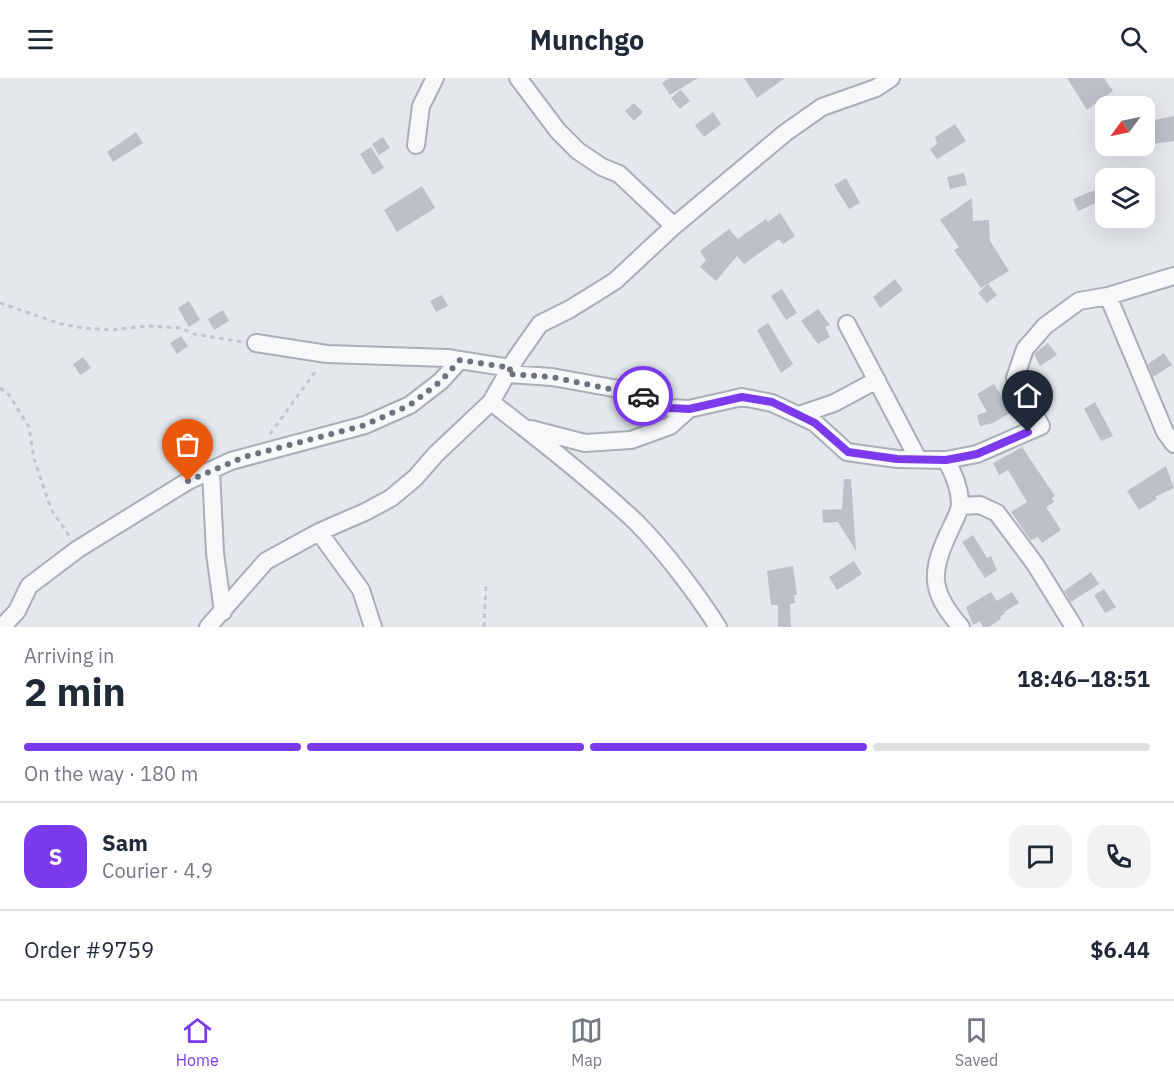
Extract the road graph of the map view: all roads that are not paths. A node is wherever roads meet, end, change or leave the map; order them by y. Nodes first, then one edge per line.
1 (435, 78) edge
2 (518, 78) edge
3 (891, 78) edge
4 (416, 145) dead end
5 (674, 226) junction
6 (1174, 276) edge
7 (1108, 296) junction
8 (847, 324) dead end
9 (252, 343) road end
10 (460, 360) junction
11 (509, 371) junction
12 (877, 380) junction
13 (491, 402) junction
14 (689, 409) junction
15 (799, 415) junction
16 (524, 428) junction
17 (1174, 444) edge
18 (918, 459) junction
19 (946, 460) junction
20 (211, 470) junction
21 (961, 506) junction
22 (319, 531) junction
23 (223, 612) junction
24 (2, 627) edge
25 (208, 627) edge
26 (373, 627) edge
27 (718, 627) edge
28 (961, 627) edge
29 (1074, 627) edge

1 - 4 street
2 - 5 street
3 - 5 street
5 - 11 street
6 - 7 street
7 - 17 street
7 - 19 street
8 - 12 street
9 - 10 street
10 - 11 street
10 - 20 street
11 - 13 street
11 - 14 street
12 - 15 street
12 - 18 street
13 - 16 street
13 - 22 street
14 - 15 street
14 - 16 street
15 - 18 street
16 - 27 street
18 - 19 street
19 - 21 street
20 - 23 street
20 - 24 street
21 - 28 street
21 - 29 street
22 - 23 street
22 - 26 street
23 - 25 street

